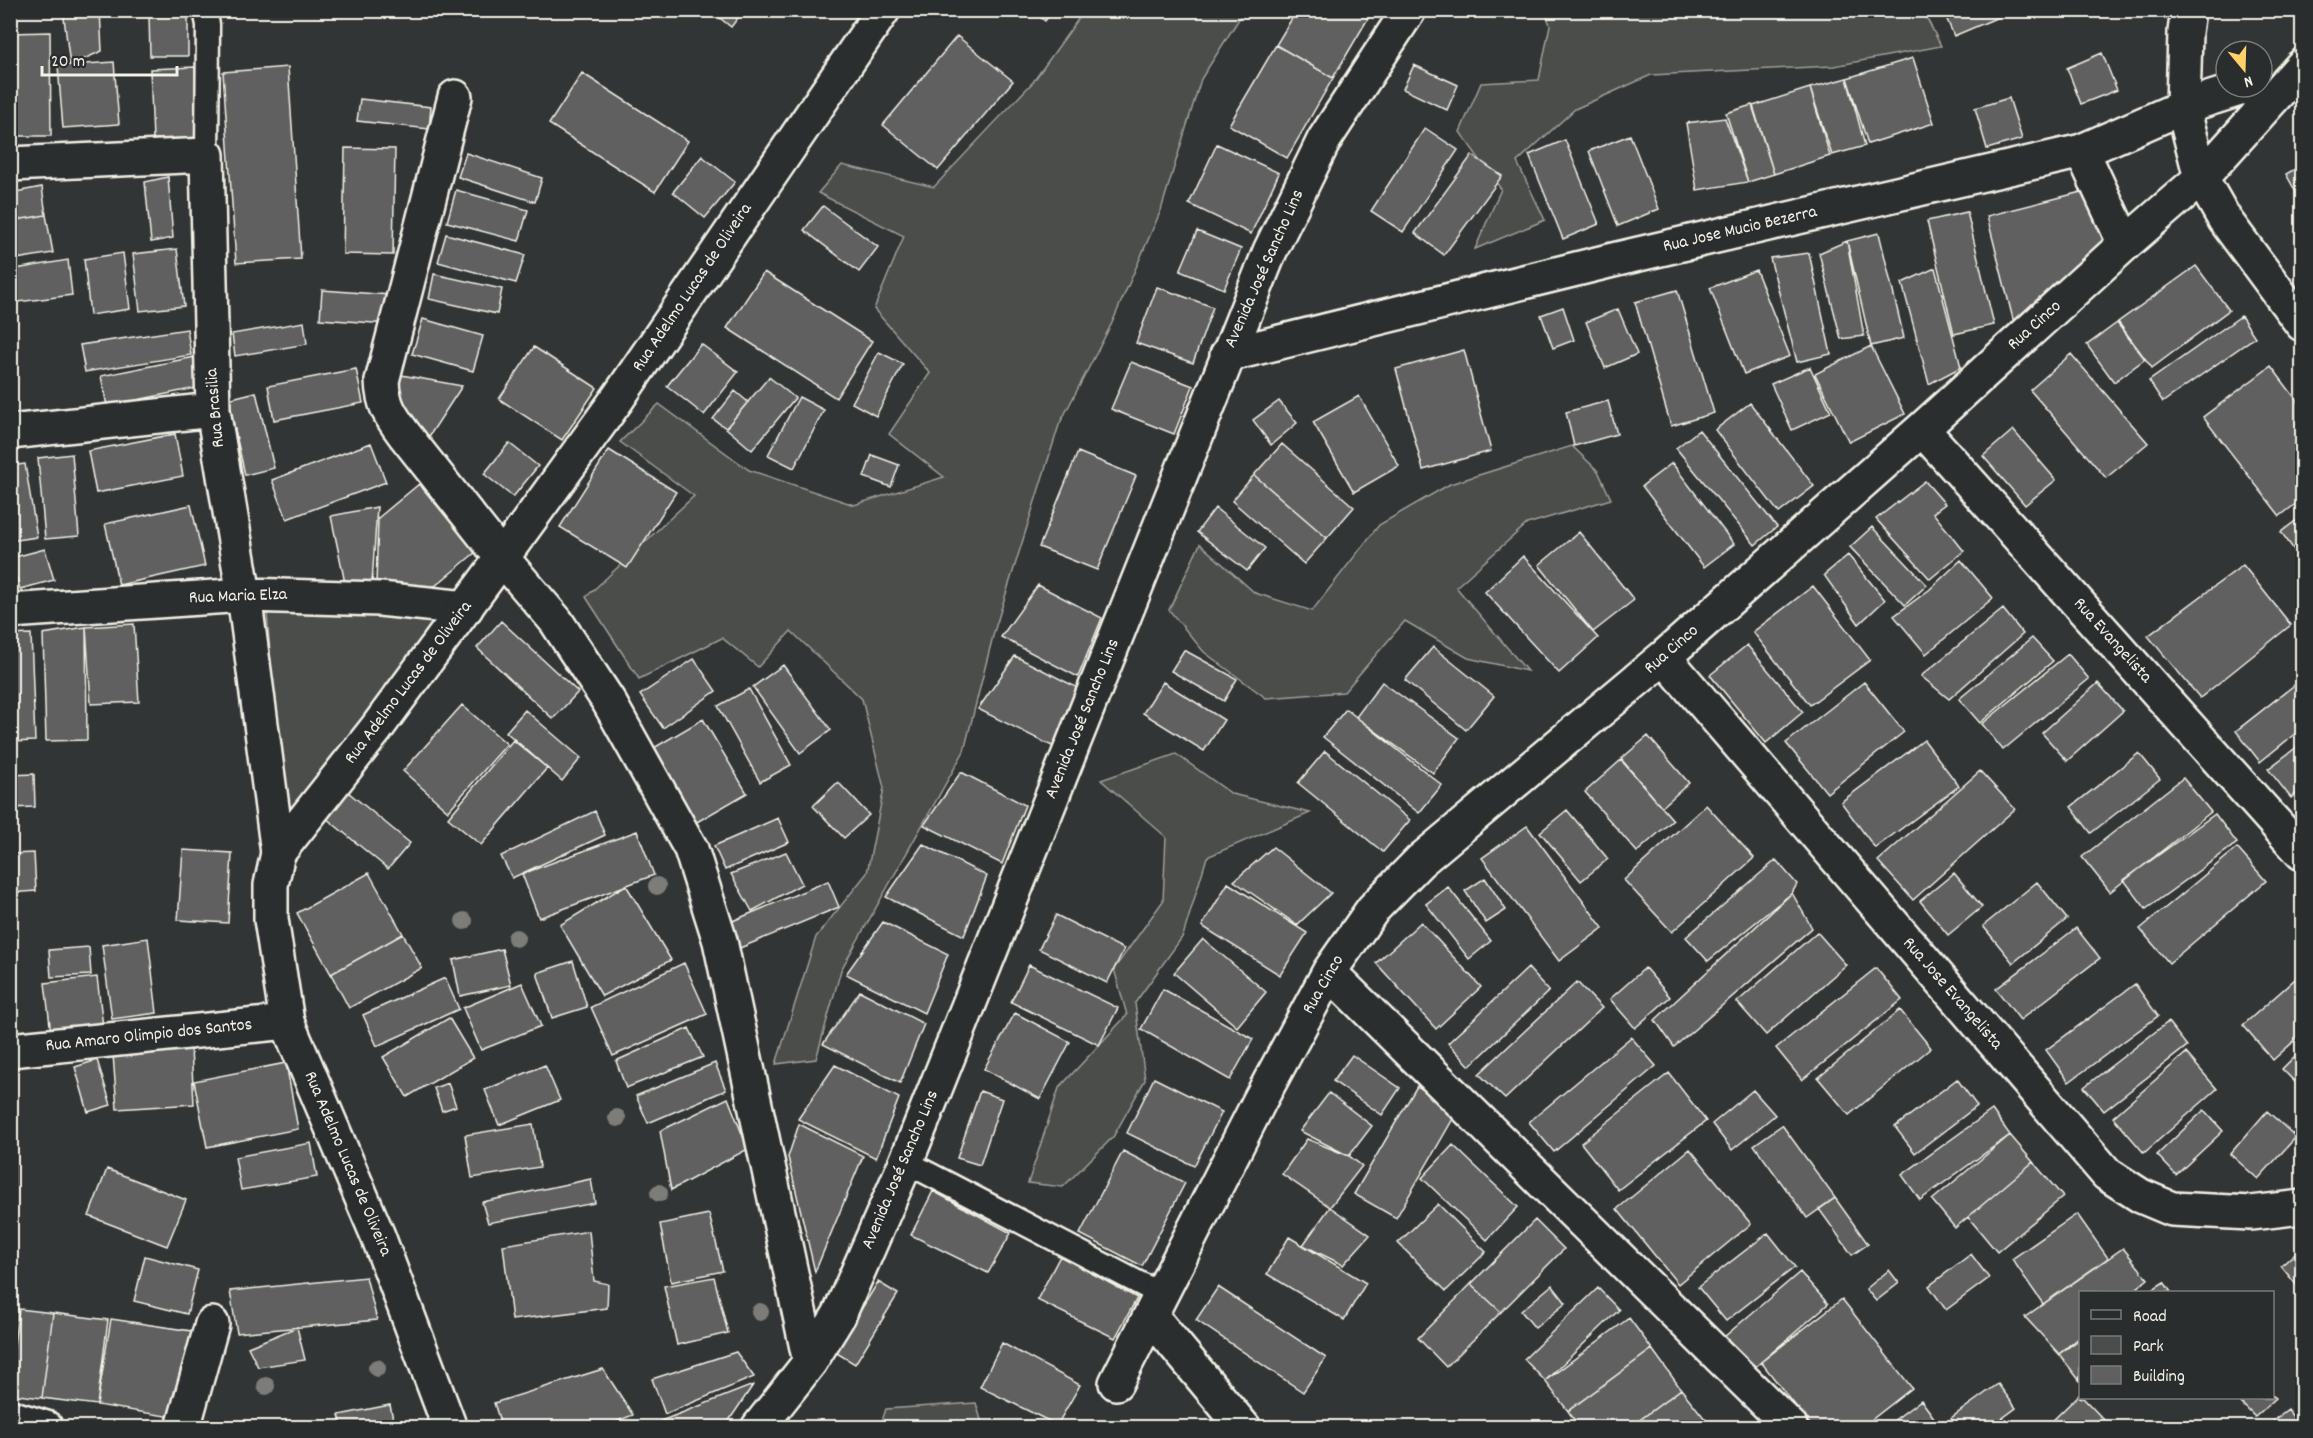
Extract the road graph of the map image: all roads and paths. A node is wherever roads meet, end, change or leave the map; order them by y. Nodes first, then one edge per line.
1 (205, 10) edge
2 (883, 10) edge
3 (1409, 10) edge
4 (2161, 10) edge
5 (2186, 21) edge
6 (2299, 69) edge
7 (2274, 78) edge
8 (455, 97) dead end
9 (2214, 97) edge
10 (2183, 107) junction
11 (2082, 151) junction
12 (207, 155) junction
13 (10, 164) edge
14 (2201, 178) junction
15 (2125, 244) junction
16 (2302, 324) edge
17 (1227, 356) junction
18 (213, 410) junction
19 (1922, 429) junction
20 (10, 432) edge
21 (502, 558) junction
22 (244, 595) junction
23 (466, 608) junction
24 (10, 610) edge
25 (1664, 657) junction
26 (278, 853) junction
27 (2302, 853) edge
28 (1329, 972) junction
29 (287, 1022) junction
30 (10, 1050) edge
31 (906, 1162) junction
32 (2302, 1207) edge
33 (1157, 1306) junction
34 (212, 1324) dead end
35 (810, 1362) junction
36 (1116, 1383) dead end
37 (10, 1417) edge
38 (1790, 1426) edge
39 (46, 1428) edge
40 (183, 1428) edge
41 (450, 1428) edge
42 (758, 1428) edge
43 (1244, 1428) edge

1 - 12 lane
2 - 21 street, Rua Adelmo Lucas de Oliveira
3 - 17 street, Avenida José Sancho Lins
4 - 5 street
5 - 10 street
6 - 7 street
6 - 14 street, Rua Cinco
8 - 21 street
9 - 10 street, Rua Jose Mucio Bezerra
10 - 11 street, Rua Jose Mucio Bezerra
10 - 14 street
11 - 15 street
11 - 17 street, Rua Jose Mucio Bezerra
12 - 13 street
12 - 18 street, Rua Brasilia
14 - 15 street, Rua Cinco
14 - 16 street
15 - 19 street, Rua Cinco
17 - 31 street, Avenida José Sancho Lins
18 - 20 street
18 - 22 street, Rua Brasilia
19 - 25 street, Rua Cinco
19 - 27 street, Rua Evangelista
21 - 23 street, Rua Adelmo Lucas de Oliveira
21 - 35 street
22 - 23 street, Rua Maria Elza
22 - 24 street, Rua Maria Elza
22 - 26 street, Rua Brasilia
23 - 26 street, Rua Adelmo Lucas de Oliveira
25 - 28 street, Rua Cinco
25 - 32 street, Rua Jose Evangelista
26 - 29 street, Rua Adelmo Lucas de Oliveira
28 - 33 street, Rua Cinco
28 - 38 street
29 - 30 street, Rua Amaro Olimpio dos Santos
29 - 41 street, Rua Adelmo Lucas de Oliveira
31 - 33 lane
31 - 35 street, Avenida José Sancho Lins
33 - 36 street, Rua Cinco
33 - 43 street
34 - 40 street
35 - 42 street, Avenida José Sancho Lins
37 - 39 street

